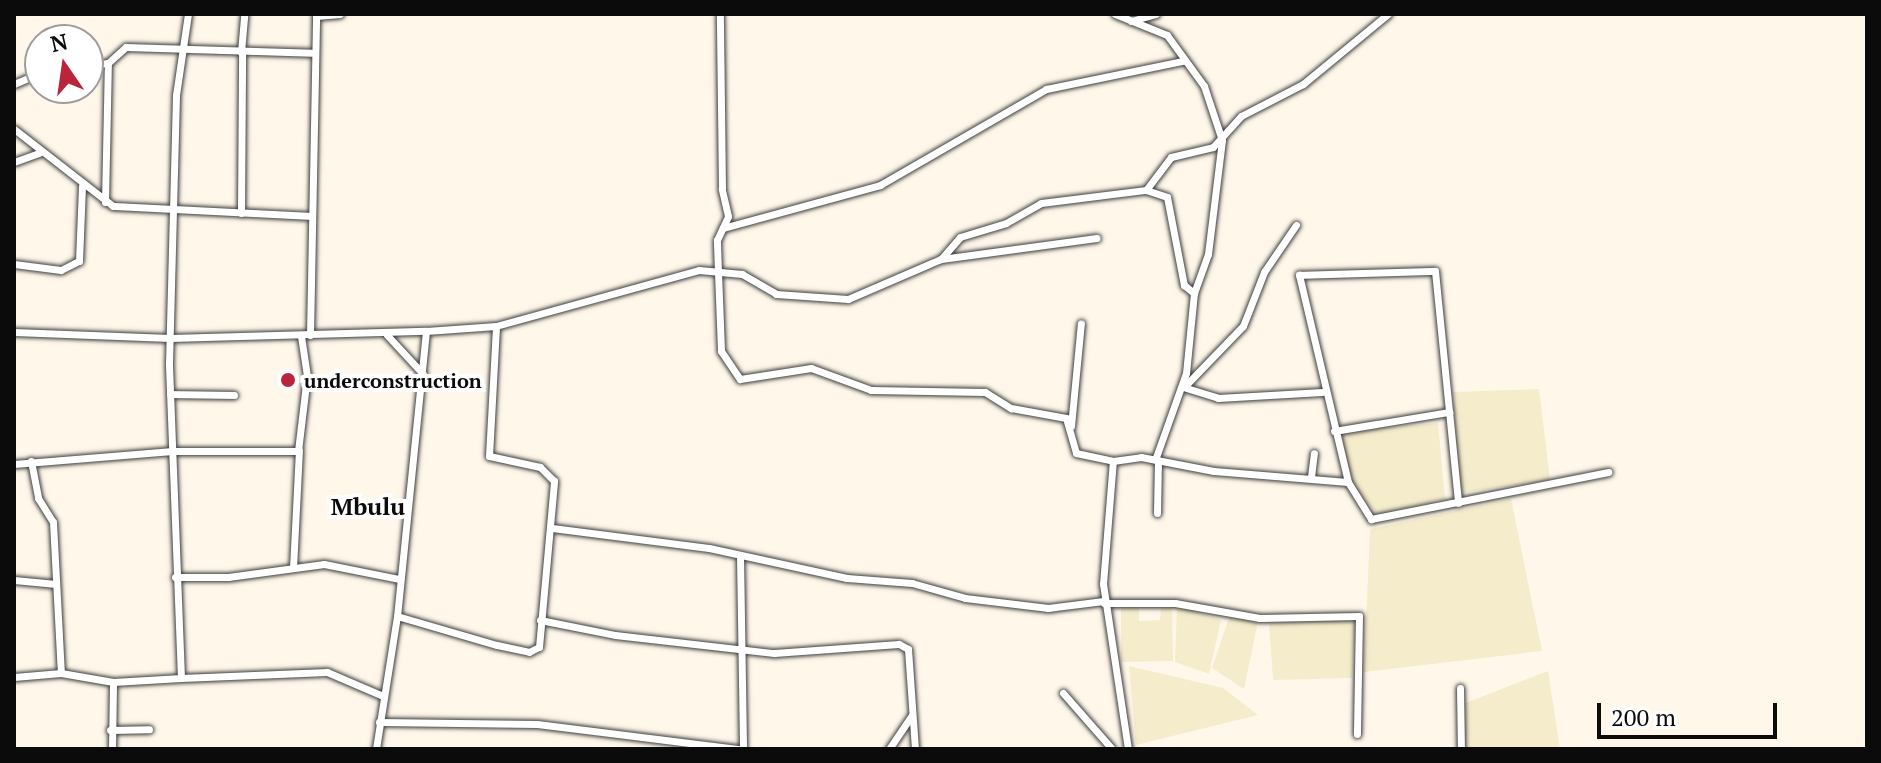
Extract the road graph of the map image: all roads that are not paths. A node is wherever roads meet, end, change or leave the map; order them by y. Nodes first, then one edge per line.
1 (188, 14) edge
2 (244, 14) edge
3 (340, 14) edge
4 (720, 14) edge
5 (1115, 14) edge
6 (1156, 14) edge
7 (1388, 14) edge
8 (316, 15) edge
9 (1130, 21) junction
10 (182, 48) junction
11 (242, 52) junction
12 (312, 53) junction
13 (1183, 61) junction
14 (108, 63) junction
15 (104, 64) edge
16 (14, 129) edge
17 (1222, 140) junction
18 (39, 153) junction
19 (14, 162) edge
20 (82, 186) junction
21 (1146, 190) junction
22 (105, 202) junction
23 (241, 213) junction
24 (172, 214) junction
25 (309, 216) junction
26 (1296, 225) dead end
27 (723, 228) junction
28 (1097, 238) dead end
29 (941, 259) junction
30 (14, 264) edge
31 (718, 272) junction
32 (1194, 293) junction
33 (1081, 323) dead end
34 (496, 326) junction
35 (426, 331) junction
36 (14, 332) edge
37 (310, 335) junction
38 (387, 335) junction
39 (301, 336) junction
40 (170, 338) junction
41 (423, 374) junction
42 (1183, 387) junction
43 (1322, 392) junction
44 (170, 394) junction
45 (234, 395) dead end
46 (1449, 412) junction
47 (1071, 426) junction
48 (1334, 431) junction
49 (299, 450) junction
50 (172, 451) junction
51 (1314, 453) dead end
52 (1157, 460) junction
53 (31, 461) junction
54 (1113, 461) junction
55 (14, 464) edge
56 (1608, 472) dead end
57 (1311, 477) junction
58 (1348, 482) junction
59 (1458, 503) junction
60 (1157, 513) dead end
61 (552, 528) junction
62 (740, 555) junction
63 (293, 568) junction
64 (175, 577) junction
65 (399, 579) junction
66 (14, 580) edge
67 (56, 584) junction
68 (1104, 602) junction
69 (397, 616) junction
70 (540, 620) junction
71 (739, 650) junction
72 (61, 673) junction
73 (14, 677) edge
74 (181, 678) junction
75 (113, 682) junction
76 (1460, 688) dead end
77 (1063, 693) dead end
78 (383, 696) junction
79 (913, 714) junction
80 (379, 722) junction
81 (149, 729) dead end
82 (110, 730) junction
83 (1357, 734) dead end
84 (112, 749) edge
85 (376, 749) edge
86 (741, 749) edge
87 (889, 749) edge
88 (915, 749) edge
89 (1112, 749) edge
90 (1128, 749) edge
91 (1461, 749) edge

1 - 10 street
2 - 11 street
3 - 8 street
4 - 27 street
5 - 9 street
6 - 9 street
7 - 17 street
8 - 12 street
9 - 13 street
10 - 11 street
10 - 14 street
10 - 24 street
11 - 12 street
11 - 23 street
12 - 25 street
13 - 17 street
13 - 27 street
14 - 15 street
14 - 22 street
16 - 18 street
17 - 21 street
17 - 32 street
18 - 19 street
18 - 20 street
20 - 22 street
20 - 30 street
21 - 29 street
21 - 32 street
22 - 24 street
23 - 24 street
23 - 25 street
24 - 40 street
25 - 37 street
26 - 42 street
27 - 31 street
28 - 29 street
29 - 31 street
31 - 34 street
31 - 47 street
32 - 42 street
33 - 47 street
34 - 35 street
34 - 61 street
35 - 38 street
35 - 41 street
36 - 40 street
37 - 38 street
37 - 39 street
38 - 41 street
39 - 40 street
39 - 49 street
40 - 44 street
41 - 65 street
42 - 43 street
42 - 52 street
43 - 46 street
43 - 48 street
44 - 45 street
44 - 50 street
46 - 48 street
46 - 59 street
47 - 54 street
48 - 58 street
49 - 50 street
49 - 63 street
50 - 53 street
50 - 64 street
51 - 57 street
52 - 54 street
52 - 57 street
52 - 60 street
53 - 55 street
53 - 67 street
54 - 68 street
56 - 59 street
57 - 58 street
58 - 59 street
61 - 62 street
61 - 70 street
62 - 68 street
62 - 71 street
63 - 64 street
63 - 65 street
64 - 74 street
65 - 69 street
66 - 67 street
67 - 72 street
68 - 83 street
68 - 90 street
69 - 70 street
69 - 78 street
70 - 71 street
71 - 79 street
71 - 86 street
72 - 73 street
72 - 75 street
74 - 75 street
74 - 78 street
75 - 82 street
76 - 91 street
77 - 89 street
78 - 80 street
79 - 87 street
79 - 88 street
80 - 85 street
80 - 86 street
81 - 82 street
82 - 84 street

